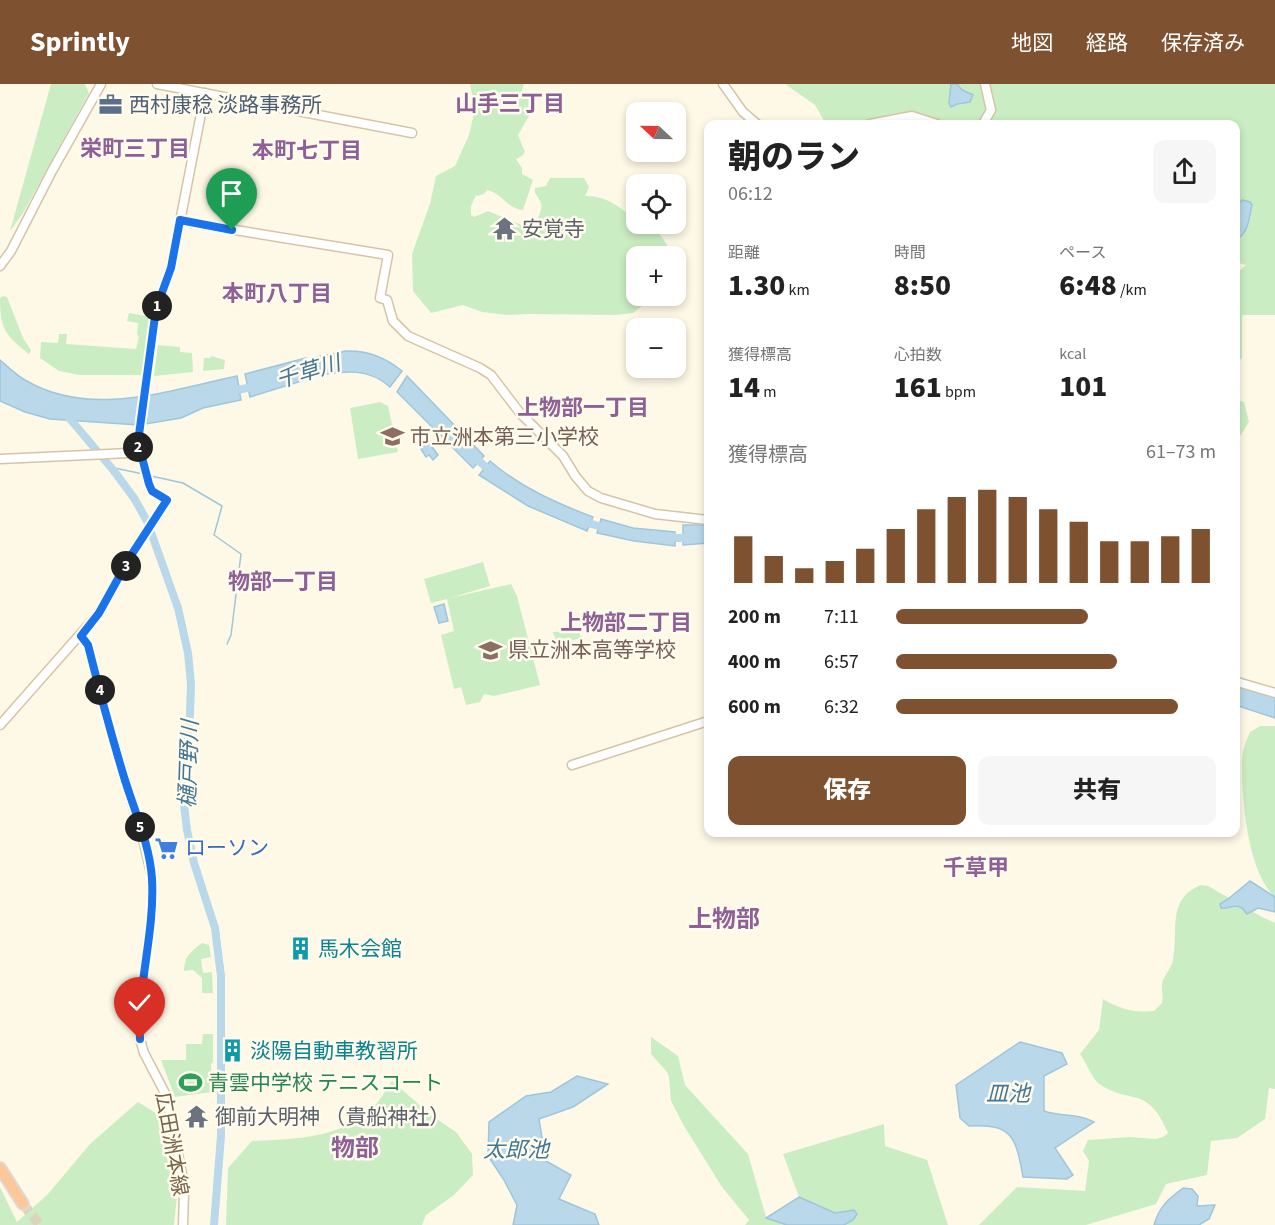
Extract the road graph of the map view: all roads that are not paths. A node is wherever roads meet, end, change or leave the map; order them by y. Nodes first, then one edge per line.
1 (101, 84) edge
2 (157, 84) edge
3 (723, 84) edge
4 (985, 84) edge
5 (205, 93) junction
6 (752, 120) edge
7 (891, 120) edge
8 (924, 120) edge
9 (985, 120) edge
10 (412, 133) dead end
11 (180, 220) junction
12 (0, 266) edge
13 (138, 448) junction
14 (0, 459) edge
15 (704, 520) edge
16 (81, 636) junction
17 (1240, 683) edge
18 (1275, 693) edge
19 (704, 722) edge
20 (0, 725) edge
21 (572, 765) dead end
22 (0, 1168) edge
23 (23, 1204) tunnel mouth
24 (183, 1225) edge

1 - 12 main road
2 - 5 main road
3 - 6 main road
4 - 9 main road
5 - 10 main road
5 - 11 main road
7 - 8 main road
11 - 13 main road
11 - 15 main road
13 - 14 main road
13 - 16 main road
16 - 20 main road
16 - 24 main road, 広田洲本線
17 - 18 main road
19 - 21 main road
22 - 23 highway

